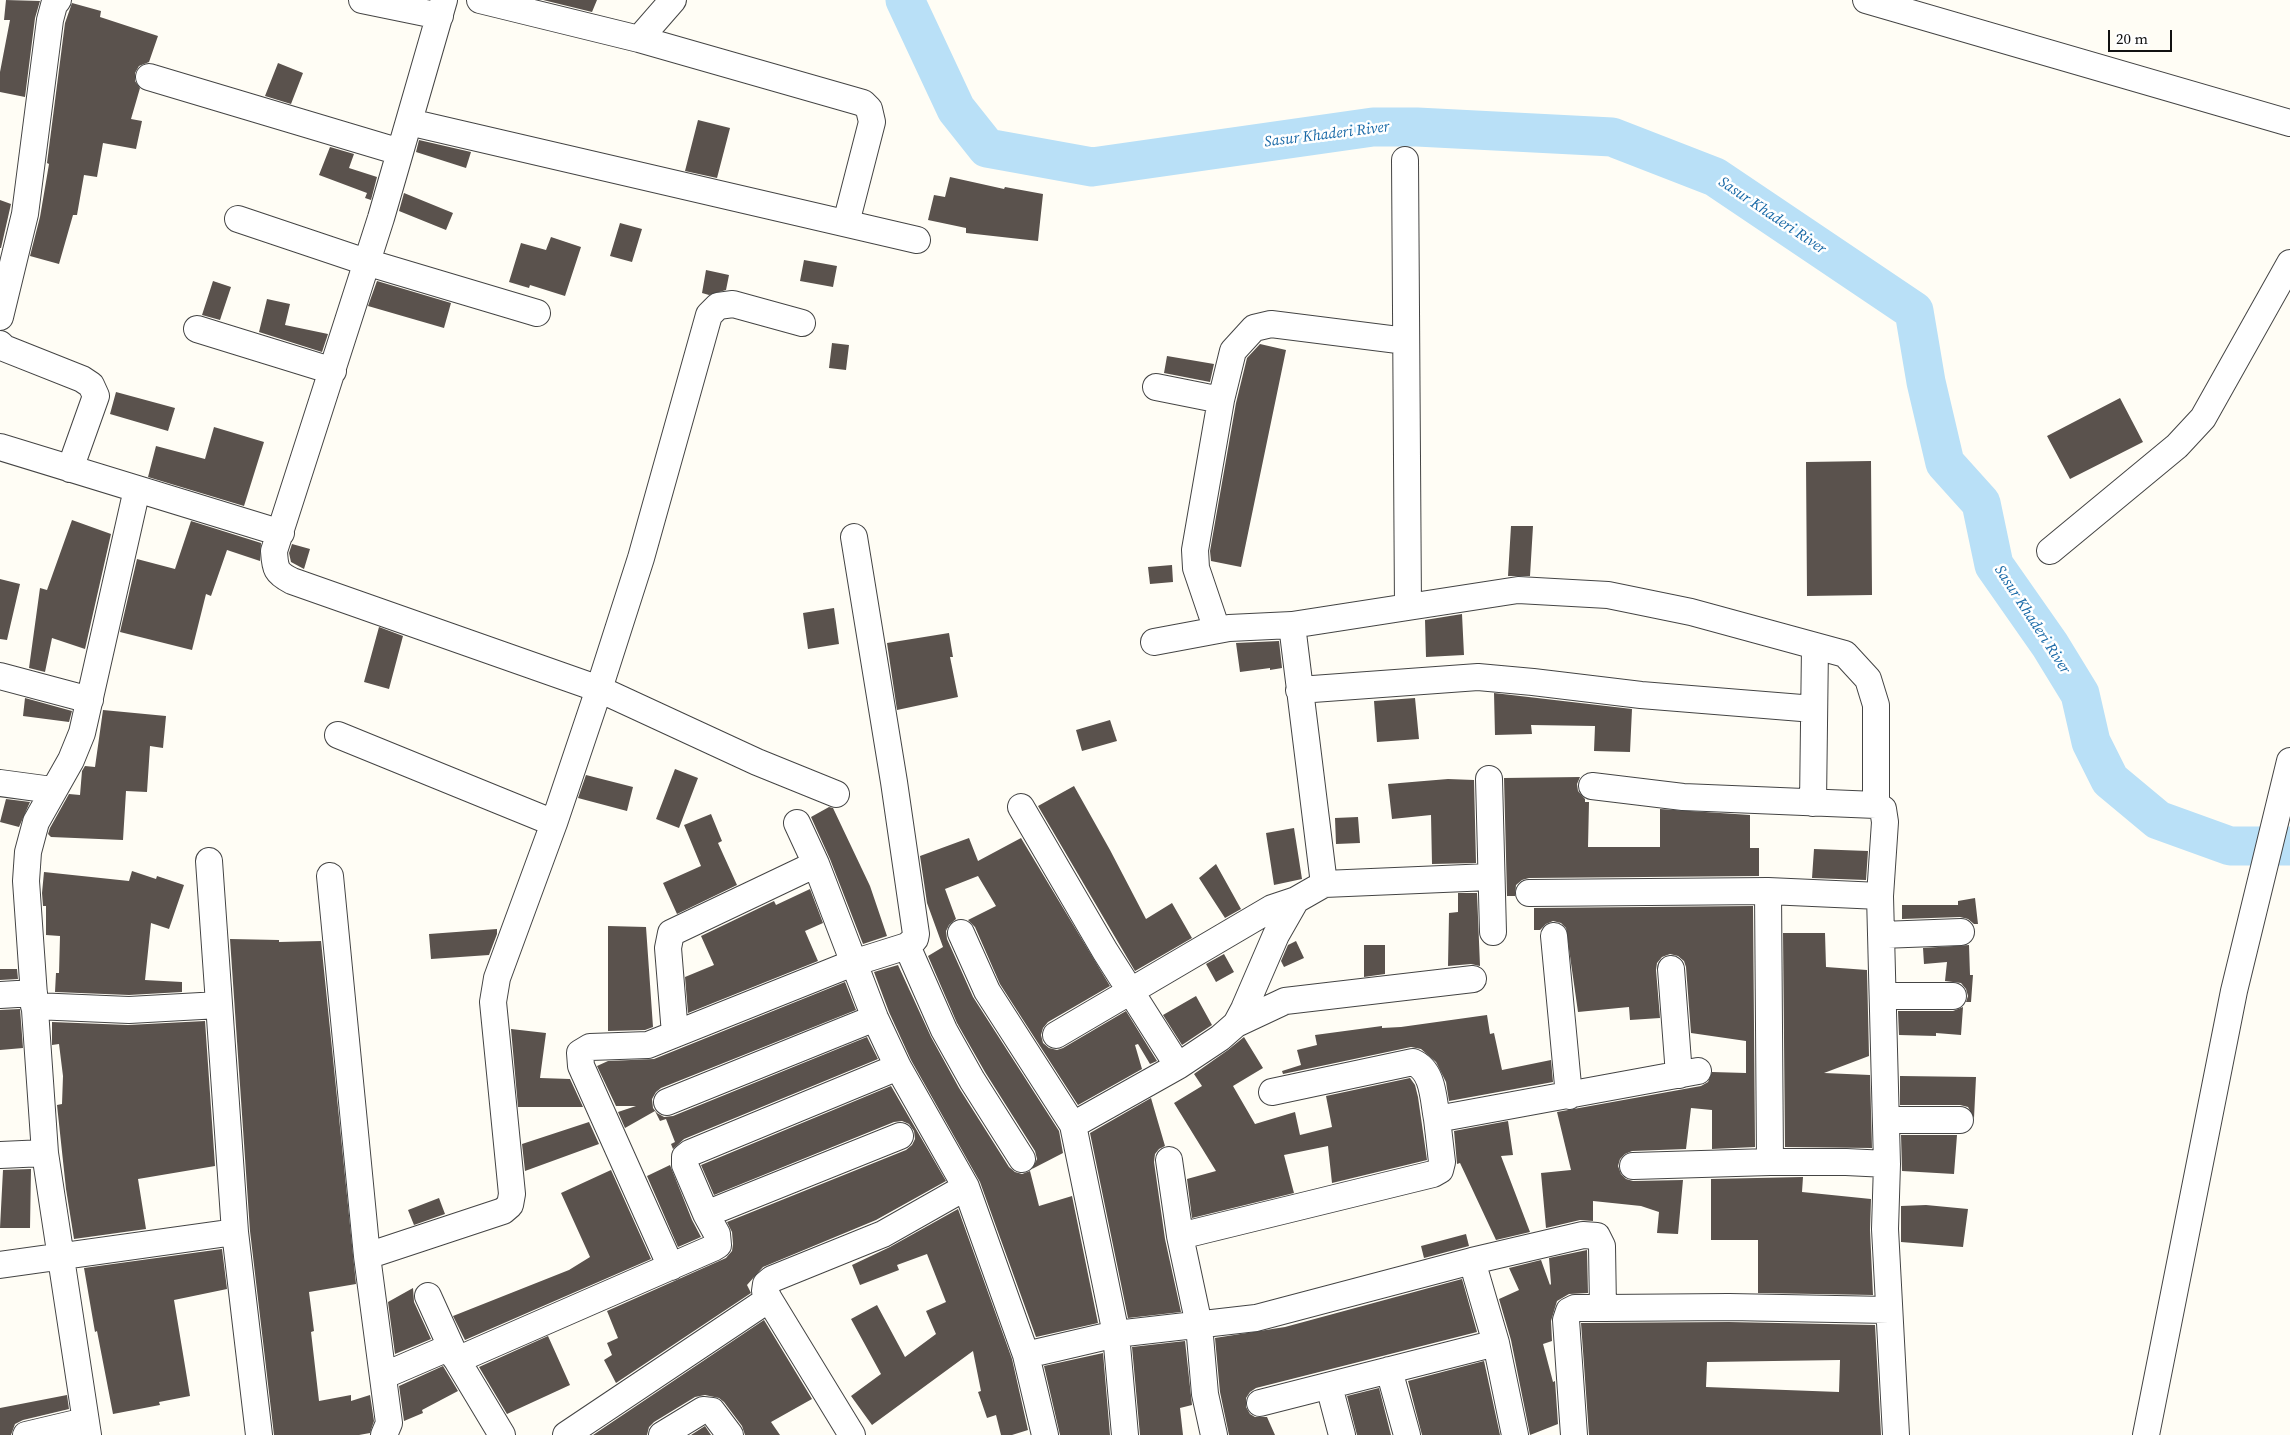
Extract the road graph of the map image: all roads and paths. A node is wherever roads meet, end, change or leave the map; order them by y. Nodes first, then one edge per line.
1 (58, 0) edge
2 (362, 0) edge
3 (480, 0) edge
4 (673, 0) edge
5 (1866, 0) edge
6 (442, 8) edge
7 (639, 39) junction
8 (149, 77) dead end
9 (409, 122) junction
10 (2290, 123) edge
11 (400, 152) junction
12 (1405, 160) dead end
13 (238, 219) dead end
14 (846, 223) junction
15 (917, 240) dead end
16 (366, 262) junction
17 (2290, 263) edge
18 (1, 311) edge
19 (538, 313) dead end
20 (802, 323) dead end
21 (197, 329) dead end
22 (1406, 341) junction
23 (0, 344) edge
24 (333, 371) junction
25 (1156, 387) dead end
26 (1221, 400) junction
27 (0, 447) edge
28 (70, 469) junction
29 (137, 489) junction
30 (281, 533) junction
31 (854, 537) dead end
32 (2050, 552) dead end
33 (1408, 607) junction
34 (1292, 625) junction
35 (1217, 630) junction
36 (1154, 642) dead end
37 (1815, 646) junction
38 (0, 676) edge
39 (599, 689) junction
40 (1299, 690) junction
41 (90, 700) junction
42 (1814, 709) junction
43 (338, 735) dead end
44 (2290, 761) edge
45 (1489, 779) dead end
46 (0, 783) edge
47 (1592, 786) dead end
48 (52, 790) junction
49 (836, 794) dead end
50 (1814, 803) junction
51 (1876, 805) junction
52 (1021, 807) dead end
53 (554, 823) junction
54 (797, 823) dead end
55 (209, 861) dead end
56 (816, 864) junction
57 (330, 876) dead end
58 (1490, 877) junction
59 (1324, 884) junction
60 (1768, 892) junction
61 (1529, 893) dead end
62 (1880, 896) junction
63 (1296, 900) junction
64 (1493, 932) dead end
65 (1962, 932) dead end
66 (960, 933) dead end
67 (1881, 934) junction
68 (1554, 936) dead end
69 (907, 946) junction
70 (853, 963) junction
71 (1671, 969) dead end
72 (1473, 979) dead end
73 (1129, 991) junction
74 (0, 995) edge
75 (1882, 996) junction
76 (1953, 996) dead end
77 (34, 999) junction
78 (219, 1005) junction
79 (875, 1018) junction
80 (1236, 1024) junction
81 (675, 1034) junction
82 (1056, 1035) dead end
83 (1178, 1066) junction
84 (898, 1067) junction
85 (1272, 1092) dead end
86 (1568, 1096) junction
87 (667, 1102) dead end
88 (1437, 1120) junction
89 (1886, 1120) junction
90 (1960, 1120) dead end
91 (1073, 1125) junction
92 (900, 1136) dead end
93 (45, 1152) junction
94 (0, 1155) edge
95 (1022, 1159) dead end
96 (1169, 1160) dead end
97 (1770, 1162) junction
98 (1887, 1164) junction
99 (1633, 1166) dead end
100 (966, 1186) junction
101 (706, 1214) junction
102 (235, 1232) junction
103 (1180, 1236) junction
104 (367, 1256) junction
105 (60, 1258) junction
106 (1472, 1261) junction
107 (0, 1265) edge
108 (671, 1267) junction
109 (428, 1296) dead end
110 (769, 1299) junction
111 (1603, 1308) junction
112 (1889, 1310) junction
113 (1199, 1325) junction
114 (1116, 1334) junction
115 (1496, 1343) junction
116 (1026, 1355) junction
117 (457, 1360) junction
118 (1389, 1370) junction
119 (383, 1376) junction
120 (1330, 1386) junction
121 (1260, 1403) dead end
122 (87, 1428) edge
123 (26, 1435) edge
124 (260, 1435) edge
125 (384, 1435) edge
126 (502, 1435) edge
127 (566, 1435) edge
128 (662, 1435) edge
129 (730, 1435) edge
130 (852, 1435) edge
131 (1045, 1435) edge
132 (1125, 1435) edge
133 (1214, 1435) edge
134 (1342, 1435) edge
135 (1407, 1435) edge
136 (1515, 1435) edge
137 (1574, 1435) edge
138 (1896, 1435) edge
139 (2146, 1435) edge

1 - 18 street
2 - 6 street
3 - 7 street
4 - 7 street
5 - 10 street
6 - 9 street
7 - 14 street
8 - 11 street
9 - 11 street
9 - 14 street
11 - 16 street
12 - 22 street
13 - 16 street
14 - 15 street
16 - 19 street
16 - 24 street
17 - 32 street
20 - 39 street
21 - 24 street
22 - 26 street
22 - 33 street
23 - 28 street
24 - 30 street
25 - 26 street
26 - 35 street
27 - 28 street
28 - 29 street
29 - 30 street
29 - 41 street
30 - 39 street
31 - 69 street
33 - 34 street
33 - 37 street
34 - 35 street
34 - 40 street
35 - 36 street
37 - 42 street
37 - 51 street
38 - 41 street
39 - 49 street
39 - 53 street
40 - 42 street
40 - 59 street
41 - 48 street
42 - 50 street
43 - 53 street
44 - 139 street
45 - 58 street
46 - 48 street
47 - 50 street
48 - 77 street
50 - 51 street
51 - 62 street
52 - 73 street
53 - 104 street
54 - 56 street
55 - 78 street
56 - 70 street
56 - 81 street
57 - 104 street
58 - 59 street
58 - 64 street
59 - 63 street
60 - 61 street
60 - 62 street
60 - 97 street
62 - 67 street
63 - 73 street
63 - 80 street
65 - 67 street
66 - 91 street
67 - 75 street
68 - 86 street
69 - 70 street
69 - 95 street
70 - 79 street
70 - 81 street
71 - 86 street
72 - 80 street
73 - 82 street
73 - 83 street
74 - 77 street
75 - 76 street
75 - 89 street
77 - 78 street
77 - 93 street
78 - 102 street
79 - 84 street
79 - 87 street
80 - 83 street
81 - 108 street
83 - 91 street
84 - 100 street
84 - 101 street
85 - 88 street
86 - 88 street
88 - 103 street
89 - 90 street
89 - 98 street
91 - 114 street
92 - 101 street
93 - 94 street
93 - 105 street
96 - 103 street
97 - 98 street
97 - 99 street
98 - 112 street
100 - 110 street
100 - 116 street
101 - 108 street
102 - 105 street
102 - 124 street
103 - 113 street
104 - 119 street
105 - 107 street
105 - 122 street
106 - 111 street
106 - 113 street
106 - 115 street
108 - 117 street
109 - 117 street
110 - 127 street
110 - 130 street
111 - 112 street
111 - 137 street
112 - 138 street
113 - 114 street
113 - 133 street
114 - 116 street
114 - 132 street
115 - 118 street
115 - 136 street
116 - 131 street
117 - 119 street
117 - 126 street
118 - 120 street
118 - 135 street
119 - 125 street
120 - 121 street
120 - 134 street
122 - 123 street
128 - 129 street

